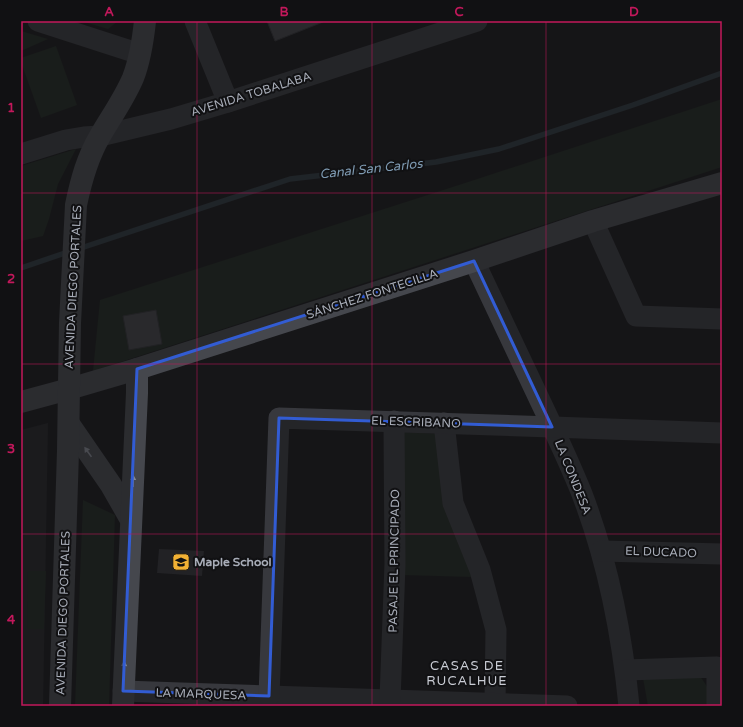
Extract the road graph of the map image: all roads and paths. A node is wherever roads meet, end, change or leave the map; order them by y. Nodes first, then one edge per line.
1 (38, 21) edge
2 (145, 21) edge
3 (196, 21) edge
4 (477, 21) edge
5 (140, 54) junction
6 (228, 102) junction
7 (100, 136) junction
8 (21, 154) edge
9 (722, 183) edge
10 (593, 221) junction
11 (474, 261) junction
12 (722, 319) edge
13 (137, 369) junction
14 (69, 389) junction
15 (21, 402) edge
16 (394, 421) junction
17 (444, 423) junction
18 (69, 424) junction
19 (552, 427) junction
20 (722, 433) edge
21 (111, 485) junction
22 (67, 489) junction
23 (131, 520) junction
24 (601, 550) junction
25 (722, 554) edge
26 (626, 670) junction
27 (123, 699) edge
28 (263, 699) edge
29 (390, 700) junction
30 (357, 702) edge
31 (496, 704) junction
32 (517, 705) edge
33 (60, 706) edge
34 (567, 706) edge
35 (629, 706) edge
36 (717, 706) edge

1 - 5 street
2 - 5 street, AVENIDA DIEGO PORTALES
3 - 6 street
4 - 6 street, AVENIDA TOBALABA
5 - 7 street, AVENIDA DIEGO PORTALES
6 - 7 street, AVENIDA TOBALABA
7 - 8 street, AVENIDA TOBALABA
7 - 14 street, AVENIDA DIEGO PORTALES
9 - 10 street, SÁNCHEZ FONTECILLA
10 - 11 street, SÁNCHEZ FONTECILLA
10 - 12 street
11 - 13 street, SÁNCHEZ FONTECILLA
11 - 19 street, LA CONDESA
13 - 14 street, SÁNCHEZ FONTECILLA
23 -> 13 street
14 - 15 street, SÁNCHEZ FONTECILLA
14 - 18 street, AVENIDA DIEGO PORTALES
16 - 17 street, EL ESCRIBANO
16 - 28 street, EL ESCRIBANO
16 - 29 street, PASAJE EL PRINCIPADO
17 - 19 street, EL ESCRIBANO
17 - 31 street
21 -> 18 street
18 - 22 street, AVENIDA DIEGO PORTALES
19 - 20 street, EL ESCRIBANO
19 - 24 street, LA CONDESA
21 - 22 street
21 - 23 street
22 - 33 street, AVENIDA DIEGO PORTALES
27 -> 23 street
24 - 25 street, EL DUCADO
24 - 26 street, LA CONDESA
26 - 35 street, LA CONDESA
26 - 36 street
27 - 28 street, LA MARQUESA
28 - 30 street, LA MARQUESA
29 - 30 street, LA MARQUESA
29 - 31 street, LA MARQUESA
31 - 32 street, LA MARQUESA
32 - 34 street, LA MARQUESA

